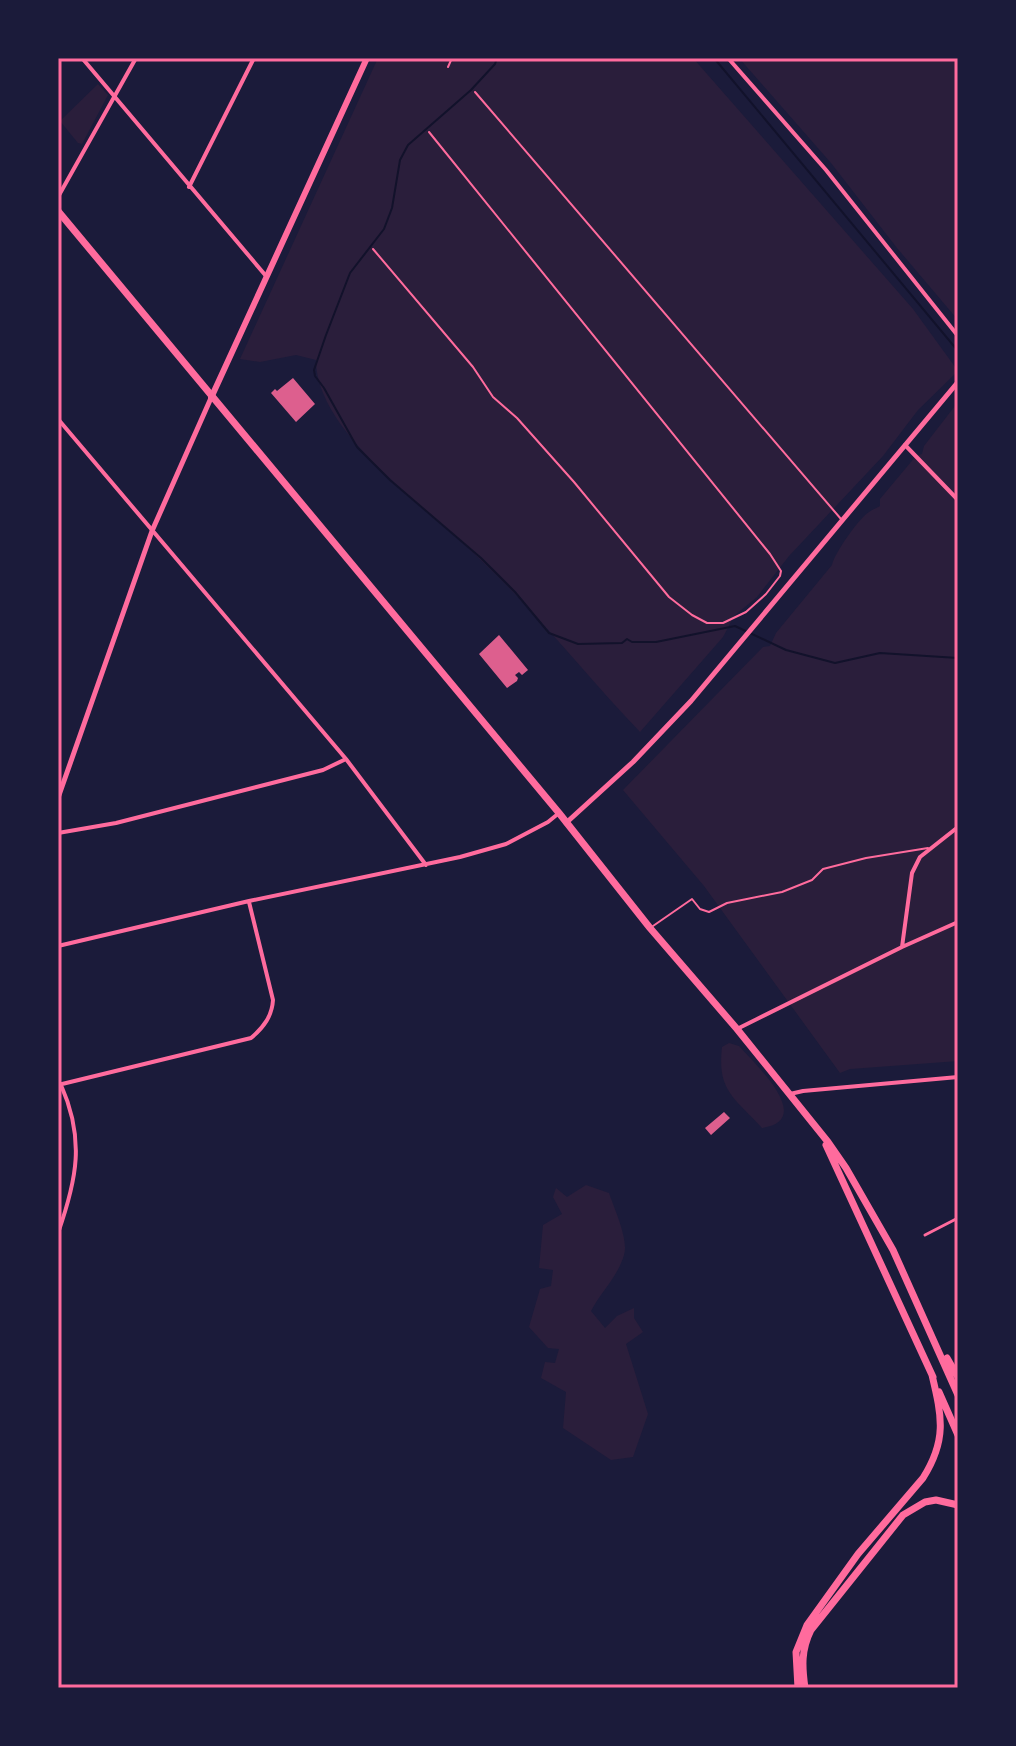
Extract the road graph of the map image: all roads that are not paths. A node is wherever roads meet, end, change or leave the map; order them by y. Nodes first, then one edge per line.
1 (82, 58) edge
2 (136, 58) edge
3 (254, 58) edge
4 (367, 58) edge
5 (452, 58) edge
6 (728, 58) edge
7 (448, 67) dead end
8 (475, 92) dead end
9 (115, 97) junction
10 (429, 132) dead end
11 (189, 187) junction
12 (58, 197) edge
13 (58, 211) edge
14 (373, 249) dead end
15 (266, 276) junction
16 (958, 336) edge
17 (958, 382) edge
18 (211, 398) junction
19 (58, 419) edge
20 (905, 445) junction
21 (958, 500) edge
22 (843, 520) junction
23 (152, 531) junction
24 (346, 759) junction
25 (58, 798) edge
26 (559, 813) junction
27 (566, 823) junction
28 (958, 827) edge
29 (58, 833) edge
30 (929, 847) junction
31 (426, 865) junction
32 (249, 901) junction
33 (958, 922) edge
34 (650, 928) junction
35 (58, 946) edge
36 (902, 947) junction
37 (737, 1029) junction
38 (958, 1077) edge
39 (60, 1085) edge
40 (790, 1094) junction
41 (810, 1119) junction
42 (958, 1218) edge
43 (58, 1233) edge
44 (925, 1235) dead end
45 (929, 1325) junction
46 (932, 1375) junction
47 (958, 1377) edge
48 (958, 1395) edge
49 (958, 1435) edge
50 (958, 1505) edge
51 (798, 1688) edge
52 (805, 1688) edge

1 - 9 street
2 - 9 street
3 - 11 street
4 - 15 main road
5 - 7 lane
6 - 16 street
8 - 22 lane
9 - 11 street
9 - 12 street
10 - 14 lane
11 - 15 street
13 - 18 main road
15 - 18 main road
17 - 20 street
18 - 23 street
18 - 26 main road
19 - 23 street
20 - 21 street
20 - 22 street
22 - 27 street
23 - 24 street
23 - 25 street
24 - 29 street
24 - 31 street
26 - 27 main road
26 - 31 street
27 - 34 main road
28 - 30 street
30 - 34 lane
30 - 36 street
31 - 32 street
32 - 35 street
32 - 39 street
33 - 36 street
34 - 37 main road
36 - 37 street
37 - 40 main road
38 - 40 street
39 - 43 street
40 - 41 main road
41 - 45 main road
41 - 46 main road
42 - 44 street
45 - 47 main road
45 - 48 main road
46 - 49 main road
46 - 51 main road
50 - 52 main road

